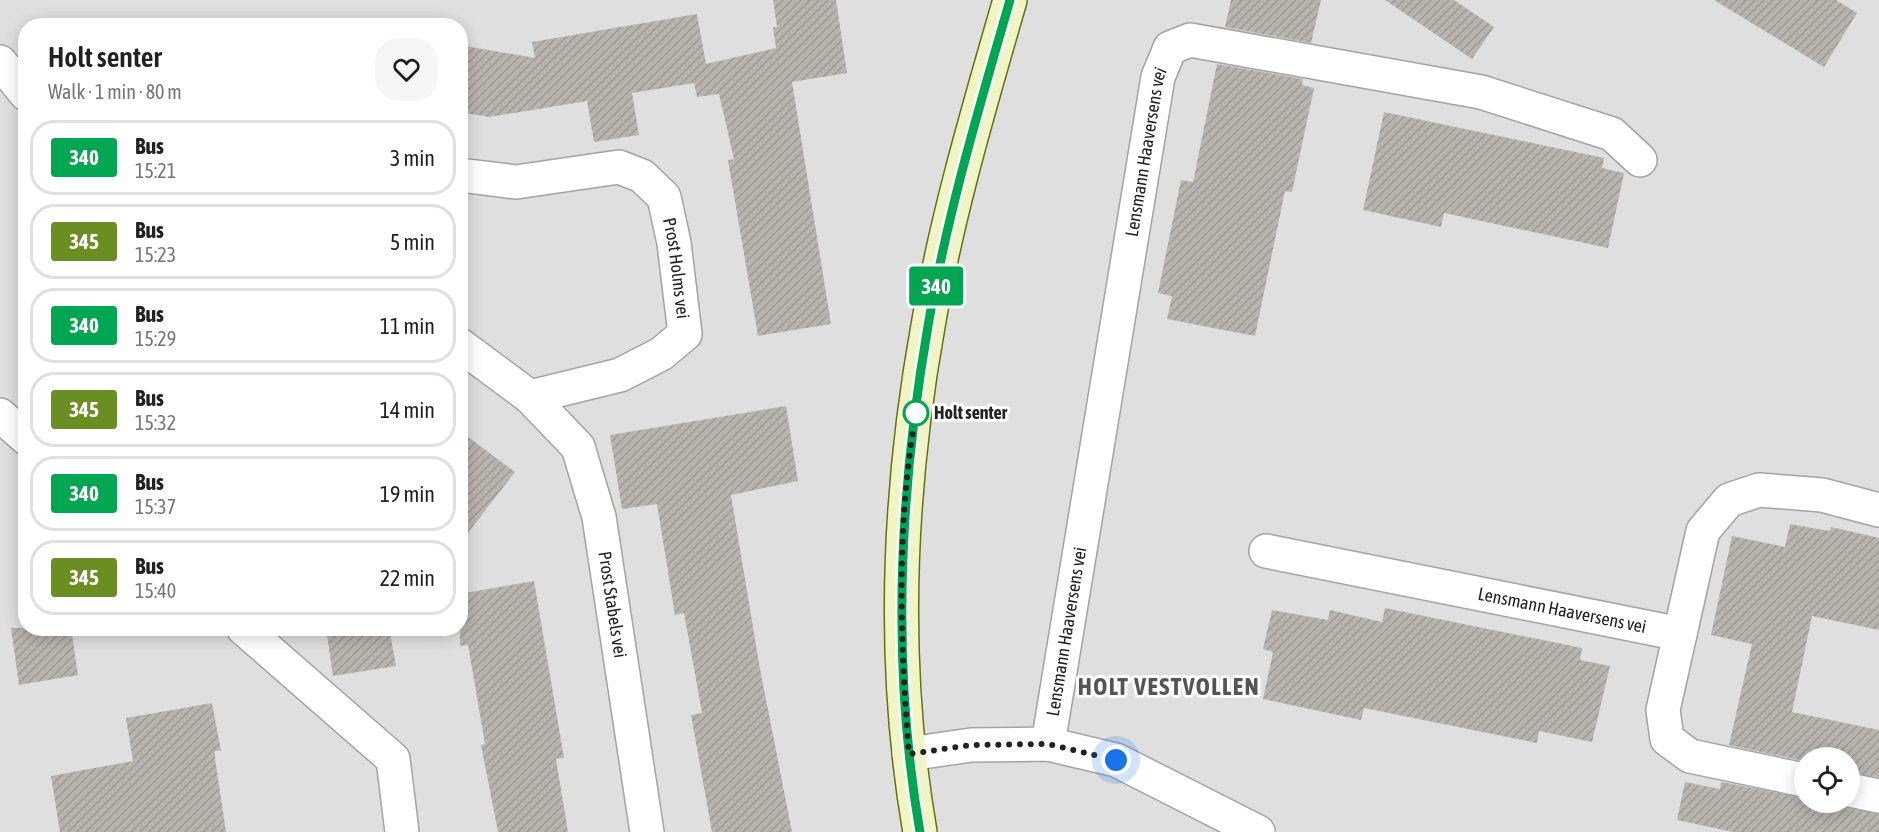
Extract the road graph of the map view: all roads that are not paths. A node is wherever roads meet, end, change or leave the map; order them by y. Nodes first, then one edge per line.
1 (1010, 0) edge
2 (0, 62) edge
3 (18, 84) edge
4 (1640, 159) dead end
5 (468, 176) edge
6 (468, 351) edge
7 (530, 397) junction
8 (0, 416) edge
9 (18, 431) edge
10 (1879, 510) edge
11 (1266, 551) dead end
12 (1680, 634) junction
13 (252, 636) edge
14 (1048, 744) junction
15 (909, 754) junction
16 (1794, 778) edge
17 (1860, 792) edge
18 (1879, 796) edge
19 (1242, 828) edge
20 (402, 832) edge
21 (647, 832) edge
22 (920, 832) edge

1 - 15 street
2 - 3 street
4 - 14 street, Lensmann Haaversens vei
5 - 7 street, Prost Holms vei
6 - 7 street
7 - 21 street, Prost Stabels vei
8 - 9 street
10 - 12 street
11 - 12 street, Lensmann Haaversens vei
12 - 16 street
13 - 20 street
14 - 15 street
14 - 19 street
15 - 22 street
17 - 18 street

